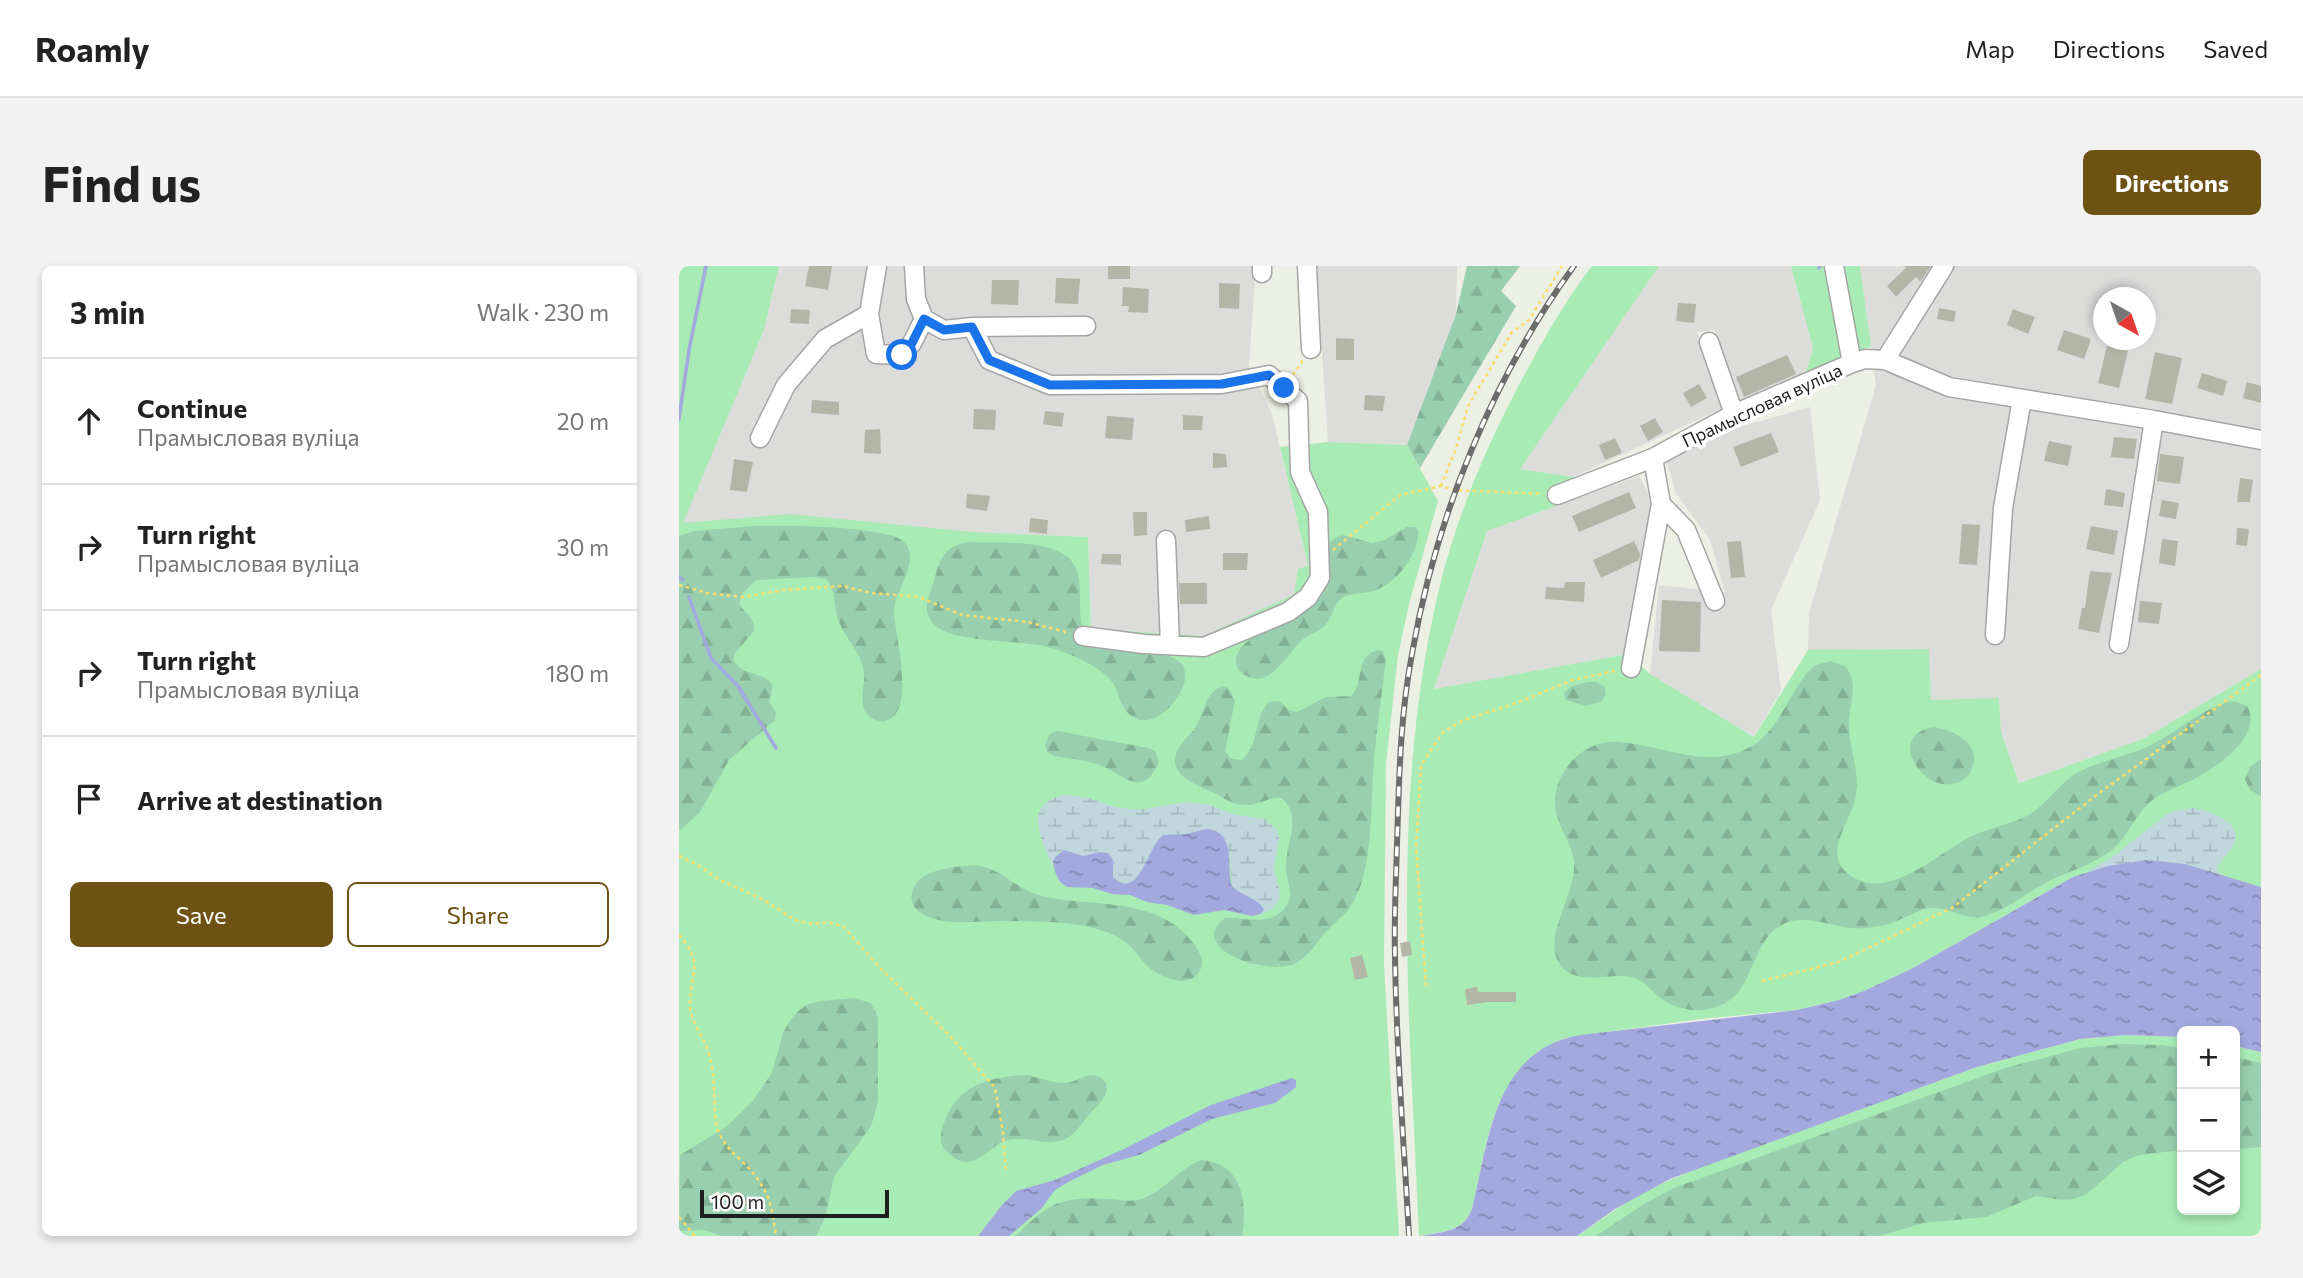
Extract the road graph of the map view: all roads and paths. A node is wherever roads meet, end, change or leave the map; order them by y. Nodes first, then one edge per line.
1 (680, 266) edge
2 (877, 266) edge
3 (914, 266) edge
4 (1307, 266) edge
5 (1562, 266) edge
6 (1834, 266) edge
7 (1945, 267) edge
8 (679, 271) edge
9 (869, 314) junction
10 (924, 319) junction
11 (1086, 326) dead end
12 (972, 327) junction
13 (1709, 342) dead end
14 (1311, 349) joint
15 (1885, 360) junction
16 (1852, 363) junction
17 (1284, 388) junction
18 (2022, 399) junction
19 (1734, 414) junction
20 (2154, 420) junction
21 (760, 438) dead end
22 (2261, 440) edge
23 (1653, 458) junction
24 (1441, 486) junction
25 (1557, 495) joint
26 (1661, 504) junction
27 (1166, 540) dead end
28 (1319, 561) junction
29 (679, 585) edge
30 (1715, 601) dead end
31 (1995, 635) dead end
32 (1083, 636) joint
33 (2119, 644) dead end
34 (1170, 645) junction
35 (1630, 668) joint
36 (2261, 675) edge
37 (679, 856) edge
38 (679, 935) edge
39 (1762, 981) dead end
40 (1426, 986) dead end
41 (1006, 1173) dead end
42 (679, 1217) edge
43 (695, 1236) edge
44 (776, 1236) edge

1 - 8 path
2 - 9 street
3 - 10 street
4 - 14 street
5 - 24 path
6 - 16 street
7 - 15 street
9 - 10 street
9 - 21 street
10 - 12 street
11 - 12 street
12 - 17 street
13 - 19 street
14 - 17 path
15 - 16 street, Прамысловая вуліца
15 - 18 street, Прамысловая вуліца
16 - 19 street, Прамысловая вуліца
17 - 28 street
18 - 20 street, Прамысловая вуліца
18 - 31 street
19 - 23 street, Прамысловая вуліца
20 - 22 street, Прамысловая вуліца
20 - 33 street
23 - 25 street, Прамысловая вуліца
23 - 26 street
24 - 25 path
24 - 28 path
26 - 30 street
26 - 35 street
27 - 34 street
28 - 34 street
29 - 32 path
32 - 34 street
35 - 40 path
36 - 39 path
37 - 41 path
38 - 44 path
42 - 43 path

